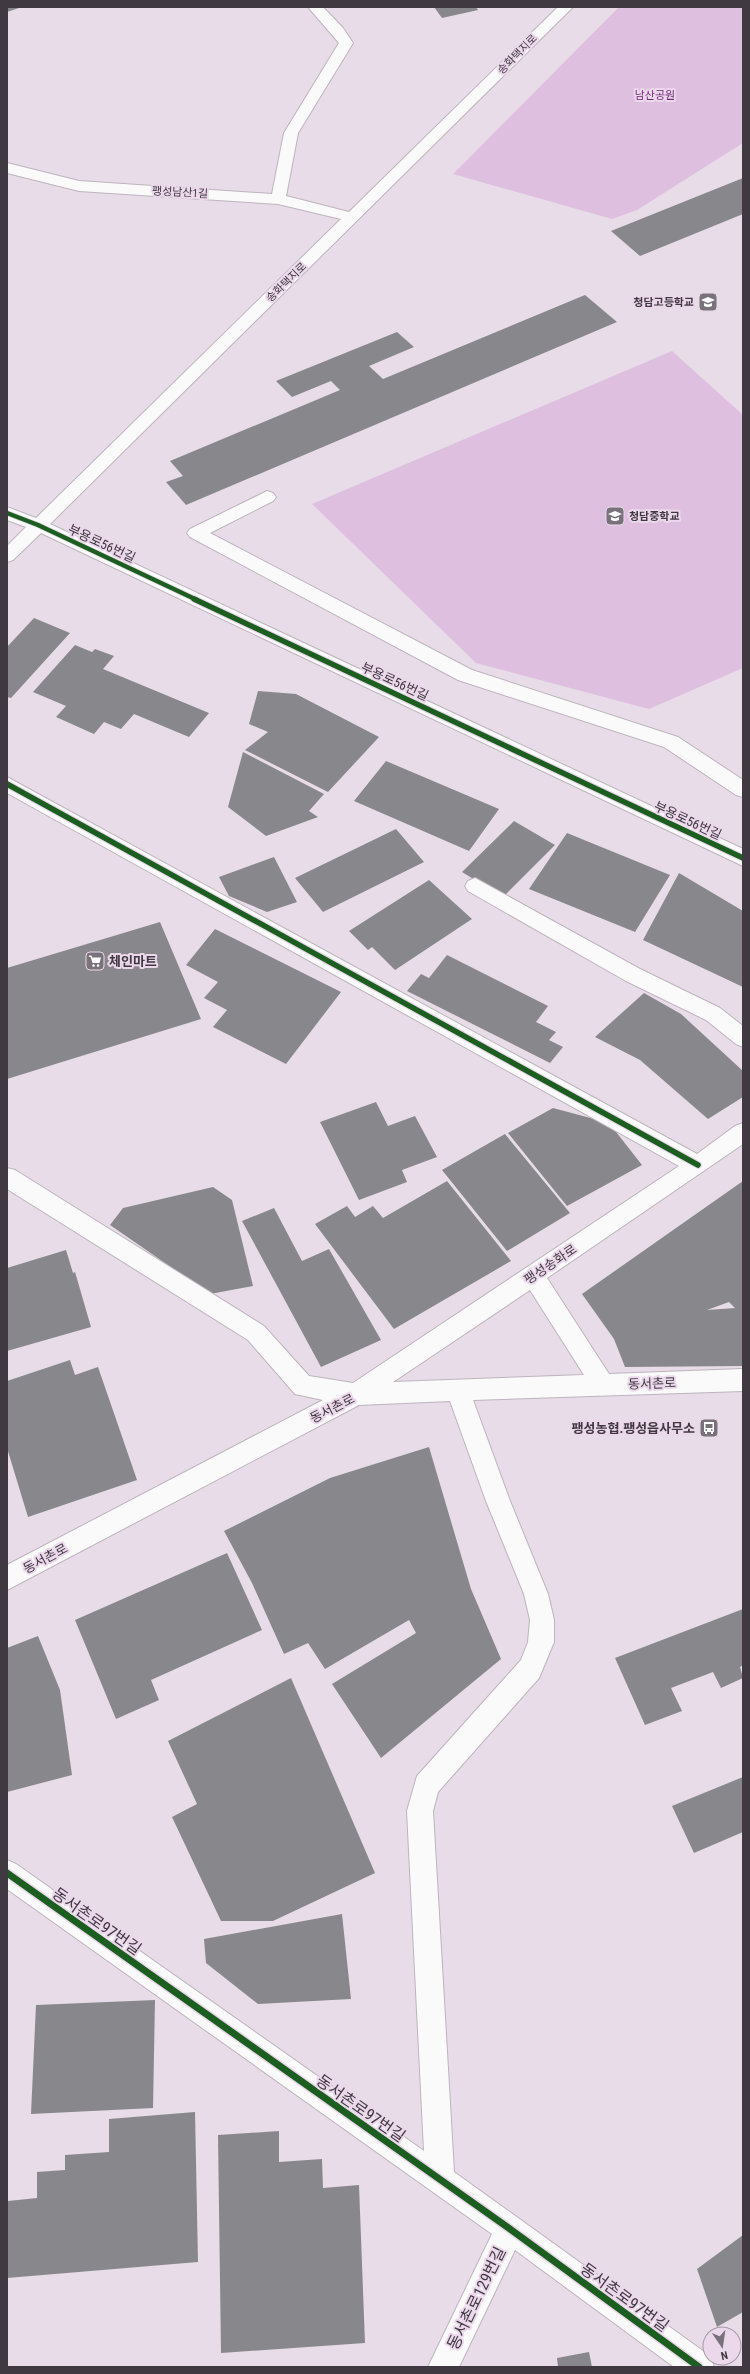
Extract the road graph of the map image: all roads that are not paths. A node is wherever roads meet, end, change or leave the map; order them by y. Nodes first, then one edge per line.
1 (315, 7) edge
2 (566, 7) edge
3 (7, 168) edge
4 (278, 199) junction
5 (352, 217) junction
6 (267, 497) dead end
7 (7, 513) edge
8 (38, 525) junction
9 (7, 556) edge
10 (7, 784) edge
11 (743, 790) edge
12 (743, 838) edge
13 (725, 849) junction
14 (743, 858) edge
15 (474, 886) dead end
16 (743, 1038) edge
17 (743, 1132) edge
18 (698, 1165) junction
19 (7, 1178) edge
20 (533, 1276) junction
21 (743, 1380) edge
22 (602, 1385) junction
23 (458, 1390) junction
24 (356, 1394) junction
25 (7, 1578) edge
26 (9, 1880) edge
27 (440, 2180) junction
28 (510, 2229) junction
29 (443, 2367) edge
30 (699, 2367) edge

1 - 4 street
2 - 5 street, 송화택지로
3 - 4 street, 팽성남산1길
4 - 5 street, 팽성남산1길
5 - 8 street, 송화택지로
6 - 11 street
7 - 8 street, 부용로56번길
8 - 9 street, 송화택지로
8 - 13 street, 부용로56번길
10 - 18 street
12 - 13 street
13 - 14 street, 부용로56번길
15 - 16 street
17 - 18 street, 팽성송화로
18 - 20 street, 팽성송화로
19 - 24 street
20 - 22 street
20 - 24 street, 팽성송화로
21 - 22 street, 동서촌로
22 - 23 street, 동서촌로
23 - 24 street, 동서촌로
23 - 27 street
24 - 25 street, 동서촌로
26 - 27 street, 동서촌로97번길
27 - 28 street, 동서촌로97번길
28 - 29 street, 동서촌로129번길
28 - 30 street, 동서촌로97번길

